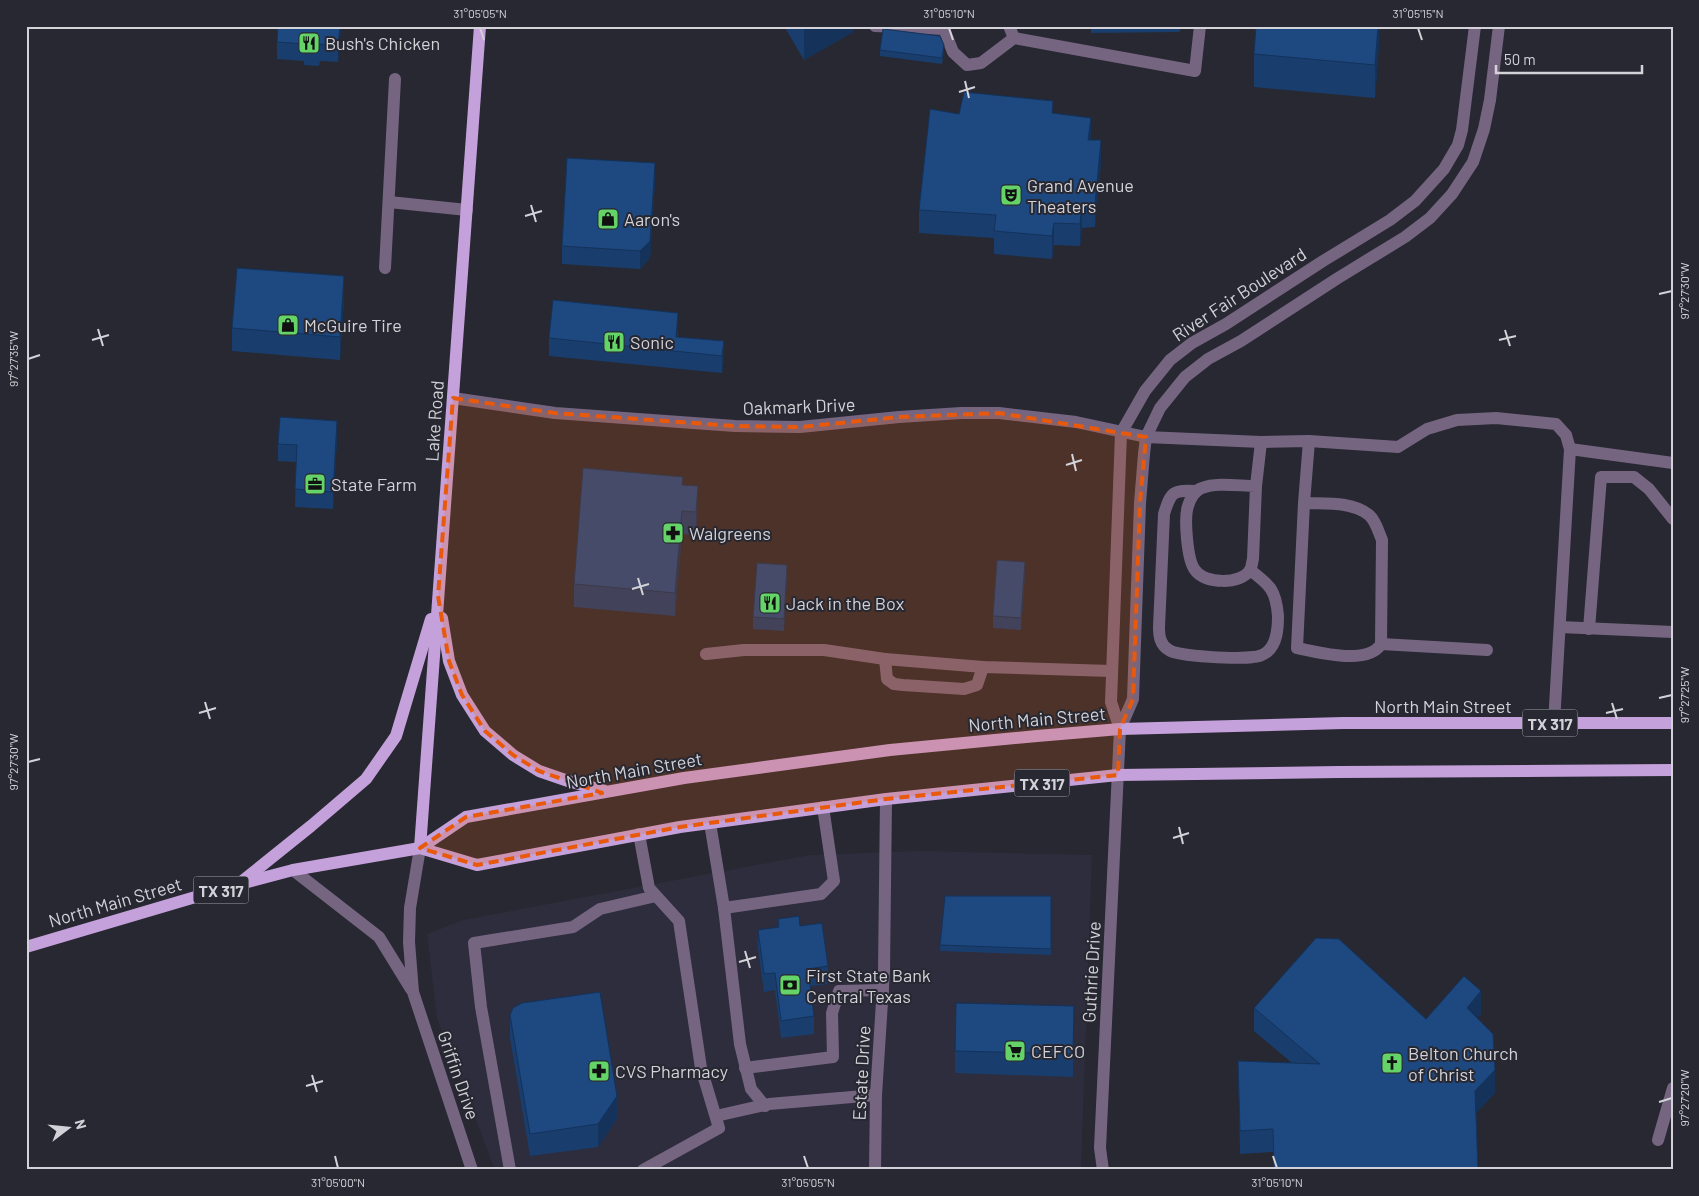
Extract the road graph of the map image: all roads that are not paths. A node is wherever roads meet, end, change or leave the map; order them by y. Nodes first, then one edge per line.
1 (480, 26) edge
2 (875, 26) edge
3 (1200, 26) edge
4 (1475, 26) edge
5 (1499, 26) edge
6 (947, 28) edge
7 (1012, 32) edge
8 (395, 79) dead end
9 (1444, 169) junction
10 (1459, 183) junction
11 (390, 202) junction
12 (467, 210) junction
13 (385, 268) dead end
14 (453, 398) junction
15 (1121, 433) junction
16 (1146, 437) junction
17 (1309, 441) junction
18 (1261, 442) junction
19 (1570, 449) junction
20 (1673, 463) edge
21 (1256, 486) junction
22 (1197, 491) junction
23 (1304, 503) junction
24 (1673, 519) edge
25 (1250, 570) junction
26 (438, 596) junction
27 (1560, 627) junction
28 (1589, 628) junction
29 (1673, 632) edge
30 (1381, 644) junction
31 (1487, 650) dead end
32 (706, 654) dead end
33 (885, 659) junction
34 (982, 667) junction
35 (1111, 670) junction
36 (1554, 723) junction
37 (1673, 724) edge
38 (1120, 729) junction
39 (1673, 770) edge
40 (1118, 775) junction
41 (610, 791) junction
42 (886, 799) junction
43 (823, 807) junction
44 (710, 823) junction
45 (639, 834) junction
46 (420, 848) junction
47 (293, 870) junction
48 (236, 885) junction
49 (656, 896) junction
50 (724, 908) junction
51 (26, 947) edge
52 (883, 990) junction
53 (413, 992) junction
54 (745, 1068) junction
55 (1673, 1088) edge
56 (876, 1095) junction
57 (765, 1106) junction
58 (716, 1116) junction
59 (1658, 1140) dead end
60 (472, 1170) edge
61 (510, 1170) edge
62 (643, 1170) edge
63 (875, 1170) edge
64 (1103, 1170) edge

1 - 12 main road, Lake Road
2 - 6 street
3 - 7 street
4 - 9 street, River Fair Boulevard
5 - 10 street, River Fair Boulevard
6 - 7 street
8 - 11 street
9 - 10 street
9 - 15 street, River Fair Boulevard
10 - 16 street, River Fair Boulevard
11 - 12 street
11 - 13 street
12 - 14 main road, Lake Road
14 - 15 street, Oakmark Drive
14 - 26 main road, Lake Road
15 - 16 street, Oakmark Drive
15 - 35 street, River Fair Boulevard
16 - 18 street, Oakmark Drive
16 - 38 street, River Fair Boulevard
17 - 18 street, Oakmark Drive
17 - 19 street, Oakmark Drive
17 - 23 street
18 - 21 street
19 - 20 street
19 - 27 street
21 - 22 street
21 - 25 street
22 - 25 street
22 - 25 street
23 - 30 street
23 - 30 street
24 - 28 street
26 - 41 main road
26 - 46 main road, Lake Road
26 - 48 main road
27 - 28 street
27 - 36 street
28 - 29 street
30 - 31 street
32 - 33 street
33 - 34 street
33 - 34 street
34 - 35 street
35 - 38 street, River Fair Boulevard
36 - 37 main road, North Main Street / TX 317
36 - 38 main road, North Main Street / TX 317
38 - 40 street, River Fair Boulevard
38 - 41 main road, North Main Street / TX 317
39 - 40 main road, North Main Street / TX 317
40 - 42 main road, North Main Street / TX 317
40 - 64 street, Guthrie Drive
41 - 46 main road, North Main Street / TX 317
42 - 43 main road, North Main Street / TX 317
42 - 52 street, Estate Drive
43 - 44 main road, North Main Street / TX 317
43 - 50 street
44 - 45 main road, North Main Street / TX 317
44 - 50 street
45 - 46 main road, North Main Street / TX 317
45 - 49 street
46 - 47 main road, North Main Street / TX 317
46 - 53 street, Griffin Drive
47 - 48 main road, North Main Street / TX 317
47 - 53 street, Griffin Drive
48 - 51 main road, North Main Street / TX 317
49 - 58 street
49 - 61 street
50 - 54 street
52 - 54 street
52 - 56 street, Estate Drive
53 - 60 street, Griffin Drive
54 - 57 street
55 - 59 street
56 - 57 street
56 - 63 street, Estate Drive
57 - 58 street
58 - 62 street

